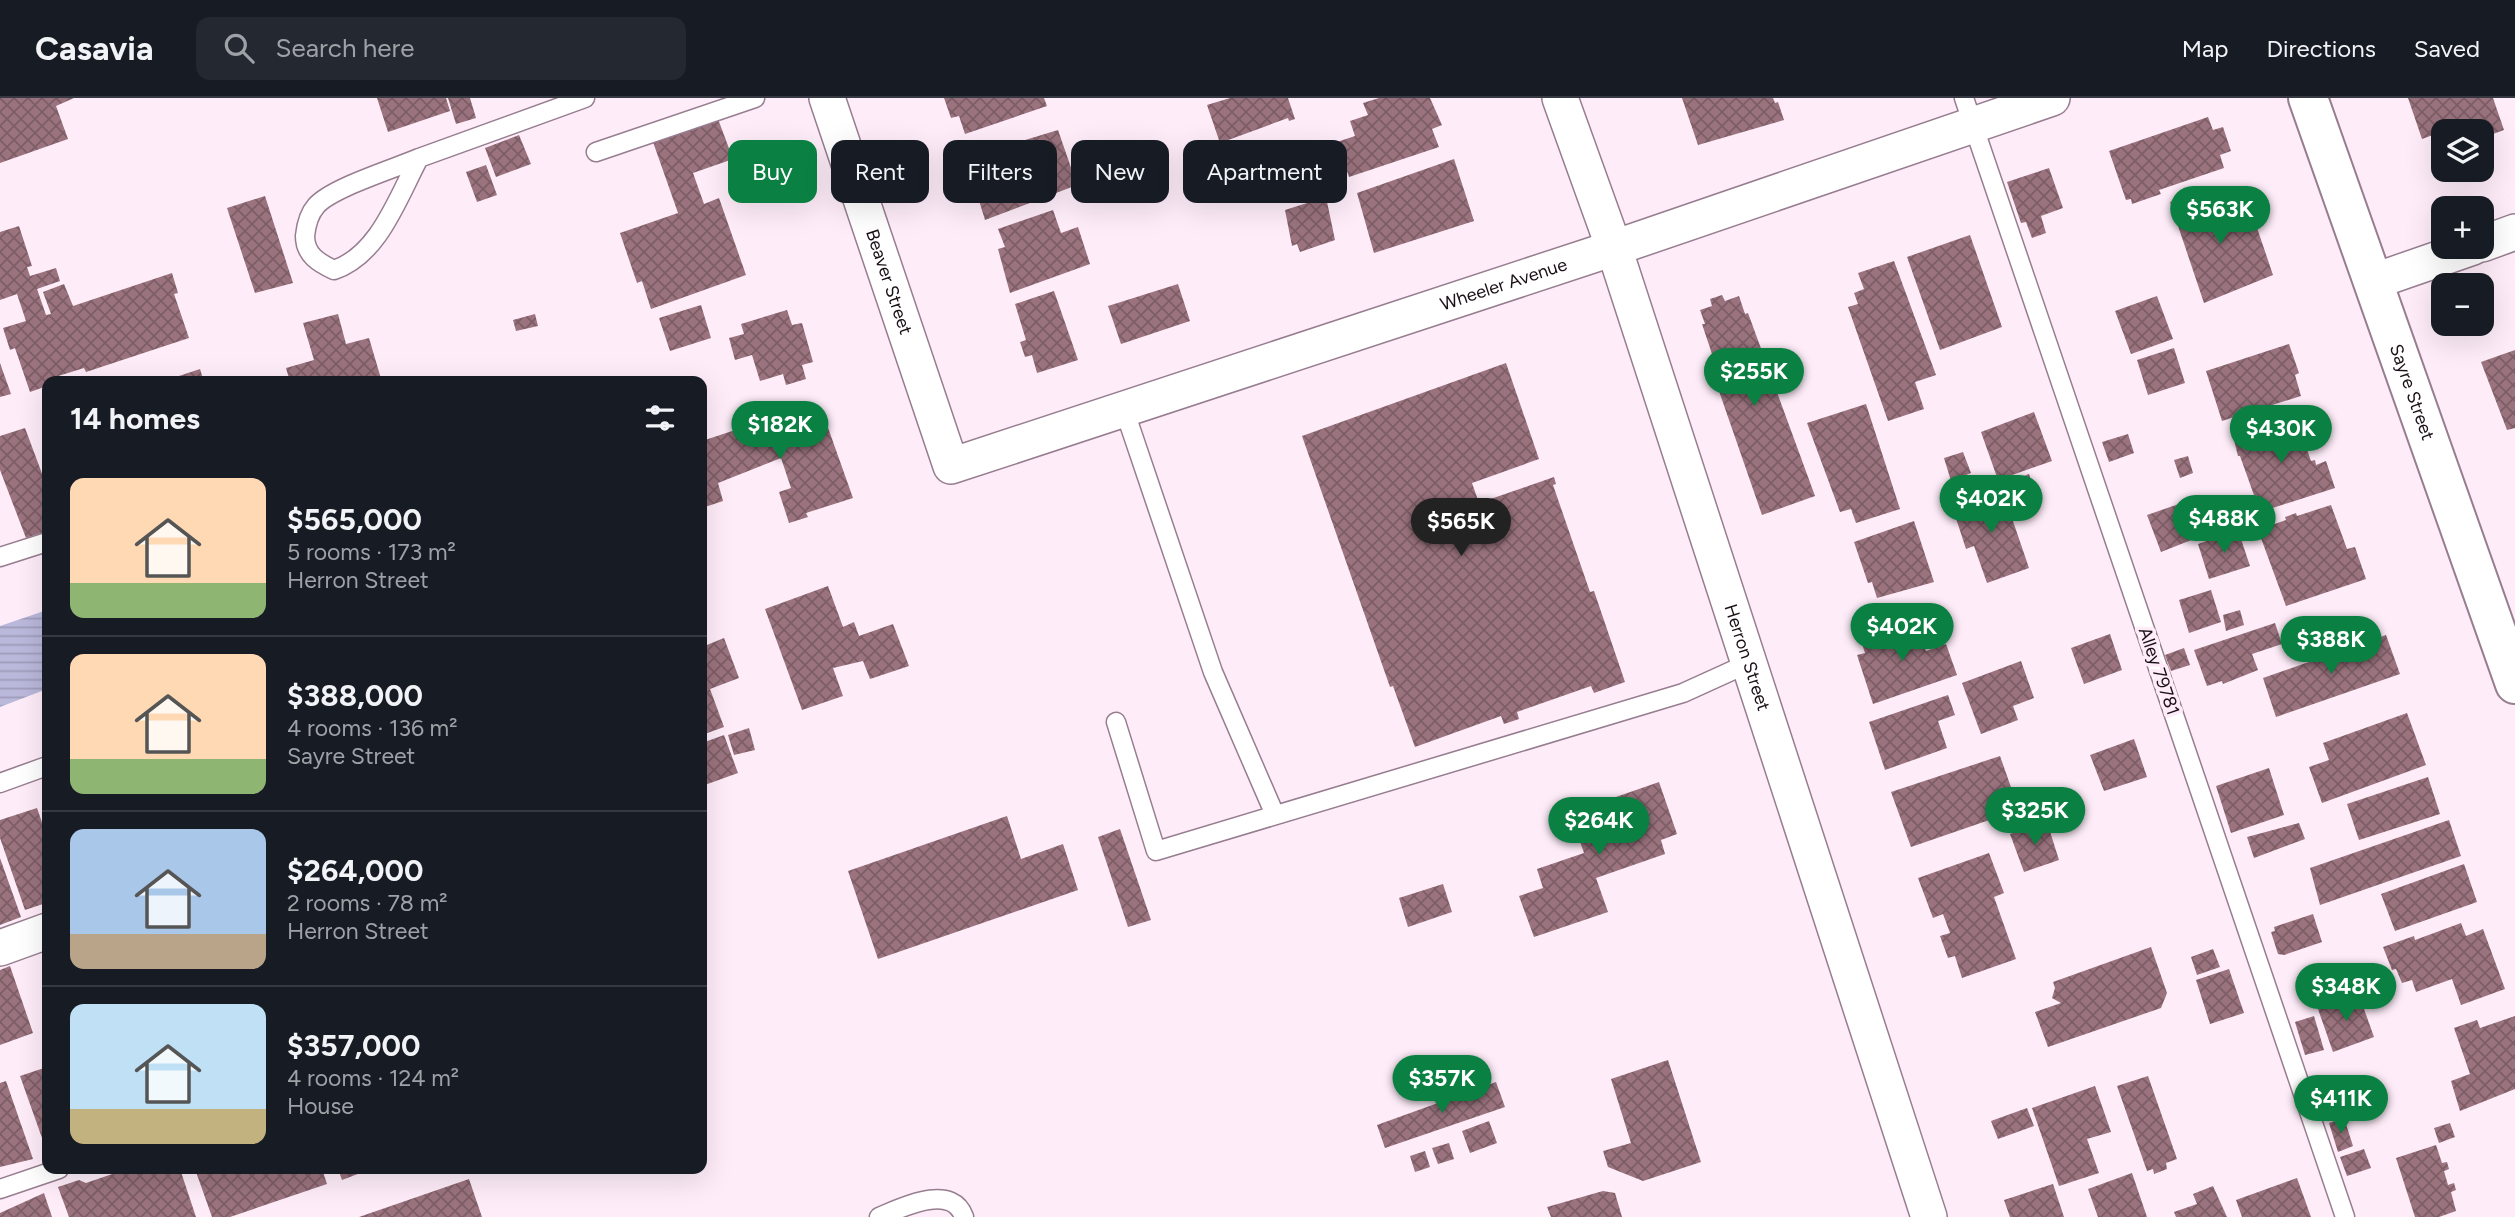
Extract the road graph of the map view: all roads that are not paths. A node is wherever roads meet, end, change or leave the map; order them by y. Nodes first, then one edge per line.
1 (585, 98) edge
2 (755, 98) edge
3 (827, 98) edge
4 (1560, 98) edge
5 (2052, 98) edge
6 (2308, 98) edge
7 (1969, 112) edge
8 (596, 152) dead end
9 (419, 159) junction
10 (2515, 232) edge
11 (2494, 240) edge
12 (1614, 248) junction
13 (2438, 259) edge
14 (2375, 281) junction
15 (1124, 409) junction
16 (951, 466) joint
17 (42, 543) edge
18 (0, 557) edge
19 (1749, 663) junction
20 (2515, 684) edge
21 (1116, 722) dead end
22 (42, 768) edge
23 (0, 783) edge
24 (1275, 815) junction
25 (42, 934) edge
26 (0, 948) edge
27 (44, 1174) edge
28 (0, 1189) edge
29 (879, 1217) edge
30 (964, 1217) edge
31 (1929, 1217) edge
32 (2345, 1217) edge

1 - 9 lane
2 - 8 lane
3 - 16 street, Beaver Street
4 - 12 street, Herron Street
5 - 7 street, Wheeler Avenue
6 - 14 street, Sayre Street
7 - 12 street, Wheeler Avenue
7 - 32 lane, Alley 79781
9 - 9 lane
10 - 11 street
12 - 15 street, Wheeler Avenue
12 - 19 street, Herron Street
13 - 14 street
14 - 20 street, Sayre Street
15 - 16 street, Wheeler Avenue
15 - 24 lane
17 - 18 lane
19 - 24 lane
19 - 31 street, Herron Street
21 - 24 lane
22 - 23 lane
25 - 26 street
27 - 28 lane
29 - 30 lane

